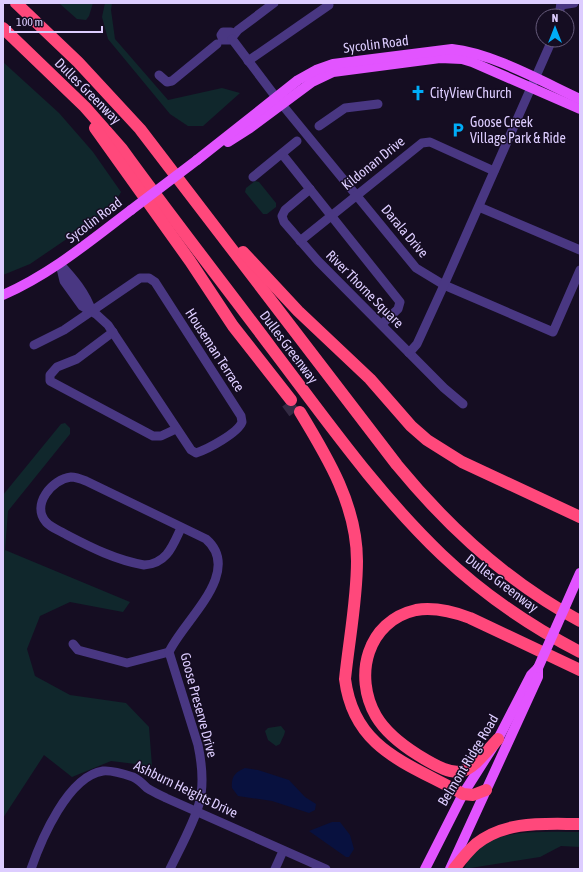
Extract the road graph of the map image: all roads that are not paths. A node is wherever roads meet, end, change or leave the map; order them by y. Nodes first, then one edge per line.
1 (16, 3) edge
2 (274, 3) edge
3 (574, 3) edge
4 (561, 4) edge
5 (329, 5) dead end
6 (3, 28) edge
7 (229, 38) junction
8 (548, 48) edge
9 (248, 61) junction
10 (159, 75) dead end
11 (533, 83) junction
12 (59, 84) junction
13 (580, 99) edge
14 (279, 100) junction
15 (378, 104) dead end
16 (580, 109) edge
17 (320, 126) dead end
18 (297, 141) dead end
19 (282, 154) junction
20 (494, 171) junction
21 (253, 177) dead end
22 (310, 190) junction
23 (357, 194) junction
24 (479, 207) junction
25 (331, 216) junction
26 (208, 217) junction
27 (300, 241) junction
28 (580, 250) edge
29 (60, 264) junction
30 (580, 270) edge
31 (444, 285) junction
32 (3, 295) edge
33 (92, 312) junction
34 (382, 324) junction
35 (113, 332) junction
36 (34, 345) dead end
37 (409, 353) junction
38 (356, 365) junction
39 (360, 377) dead end
40 (371, 389) dead end
41 (289, 401) tunnel mouth
42 (392, 404) junction
43 (463, 404) dead end
44 (298, 414) tunnel mouth
45 (176, 428) junction
46 (562, 508) junction
47 (580, 509) edge
48 (580, 516) edge
49 (181, 528) junction
50 (580, 573) edge
51 (580, 621) edge
52 (73, 644) dead end
53 (169, 652) junction
54 (580, 652) edge
55 (538, 668) junction
56 (580, 670) edge
57 (498, 739) junction
58 (486, 790) junction
59 (463, 794) junction
60 (196, 812) junction
61 (580, 824) edge
62 (283, 851) junction
63 (31, 869) edge
64 (170, 869) edge
65 (275, 869) edge
66 (326, 869) edge
67 (425, 869) edge
68 (450, 869) edge
69 (454, 869) edge

1 - 26 highway, Dulles Greenway
2 - 7 street
3 - 4 street
5 - 9 street
6 - 12 highway, Dulles Greenway
7 - 9 street, Darala Drive
7 - 10 street
8 - 11 street
9 - 14 street, Darala Drive
11 - 13 main road, Sycolin Road
11 - 14 main road, Sycolin Road
11 - 16 main road, Sycolin Road
11 - 20 street
12 - 41 highway
12 - 54 highway, Dulles Greenway
14 - 23 street, Darala Drive
14 - 29 main road, Sycolin Road, bridge
15 - 17 street
18 - 19 street
19 - 21 street
19 - 22 street
20 - 23 street, Kildonan Drive
20 - 24 street
22 - 25 street
22 - 27 street, River Thorne Square
23 - 25 street, Kildonan Drive
23 - 31 street, Darala Drive
24 - 28 street
24 - 31 street
25 - 27 street, Kildonan Drive
25 - 34 street
26 - 38 highway
26 - 51 highway, Dulles Greenway
27 - 34 street, River Thorne Square
29 - 32 main road, Sycolin Road
29 - 33 street, Houseman Terrace
30 - 31 street, Darala Drive
31 - 37 street
33 - 35 street, Houseman Terrace
33 - 36 street
33 - 45 street, Houseman Terrace
34 - 37 street, River Thorne Square
35 - 45 street, Houseman Terrace
35 - 45 street
37 - 43 street, River Thorne Square
38 - 39 highway
38 - 42 highway
40 - 42 highway
42 - 46 highway
44 - 59 highway
46 - 47 highway
46 - 48 highway
49 - 49 street, Goose Preserve Drive
49 - 53 street, Goose Preserve Drive
50 - 55 main road, Belmont Ridge Road, bridge
52 - 53 street
53 - 60 street, Goose Preserve Drive
55 - 57 main road, Belmont Ridge Road
55 - 58 main road, Belmont Ridge Road
56 - 57 highway
57 - 59 main road, Belmont Ridge Road
58 - 59 highway
58 - 68 main road, Belmont Ridge Road
59 - 67 main road, Belmont Ridge Road
60 - 62 street, Ashburn Heights Drive
60 - 63 street, Ashburn Heights Drive
60 - 64 street, Goose Preserve Drive
61 - 69 highway
62 - 65 street
62 - 66 street, Ashburn Heights Drive

